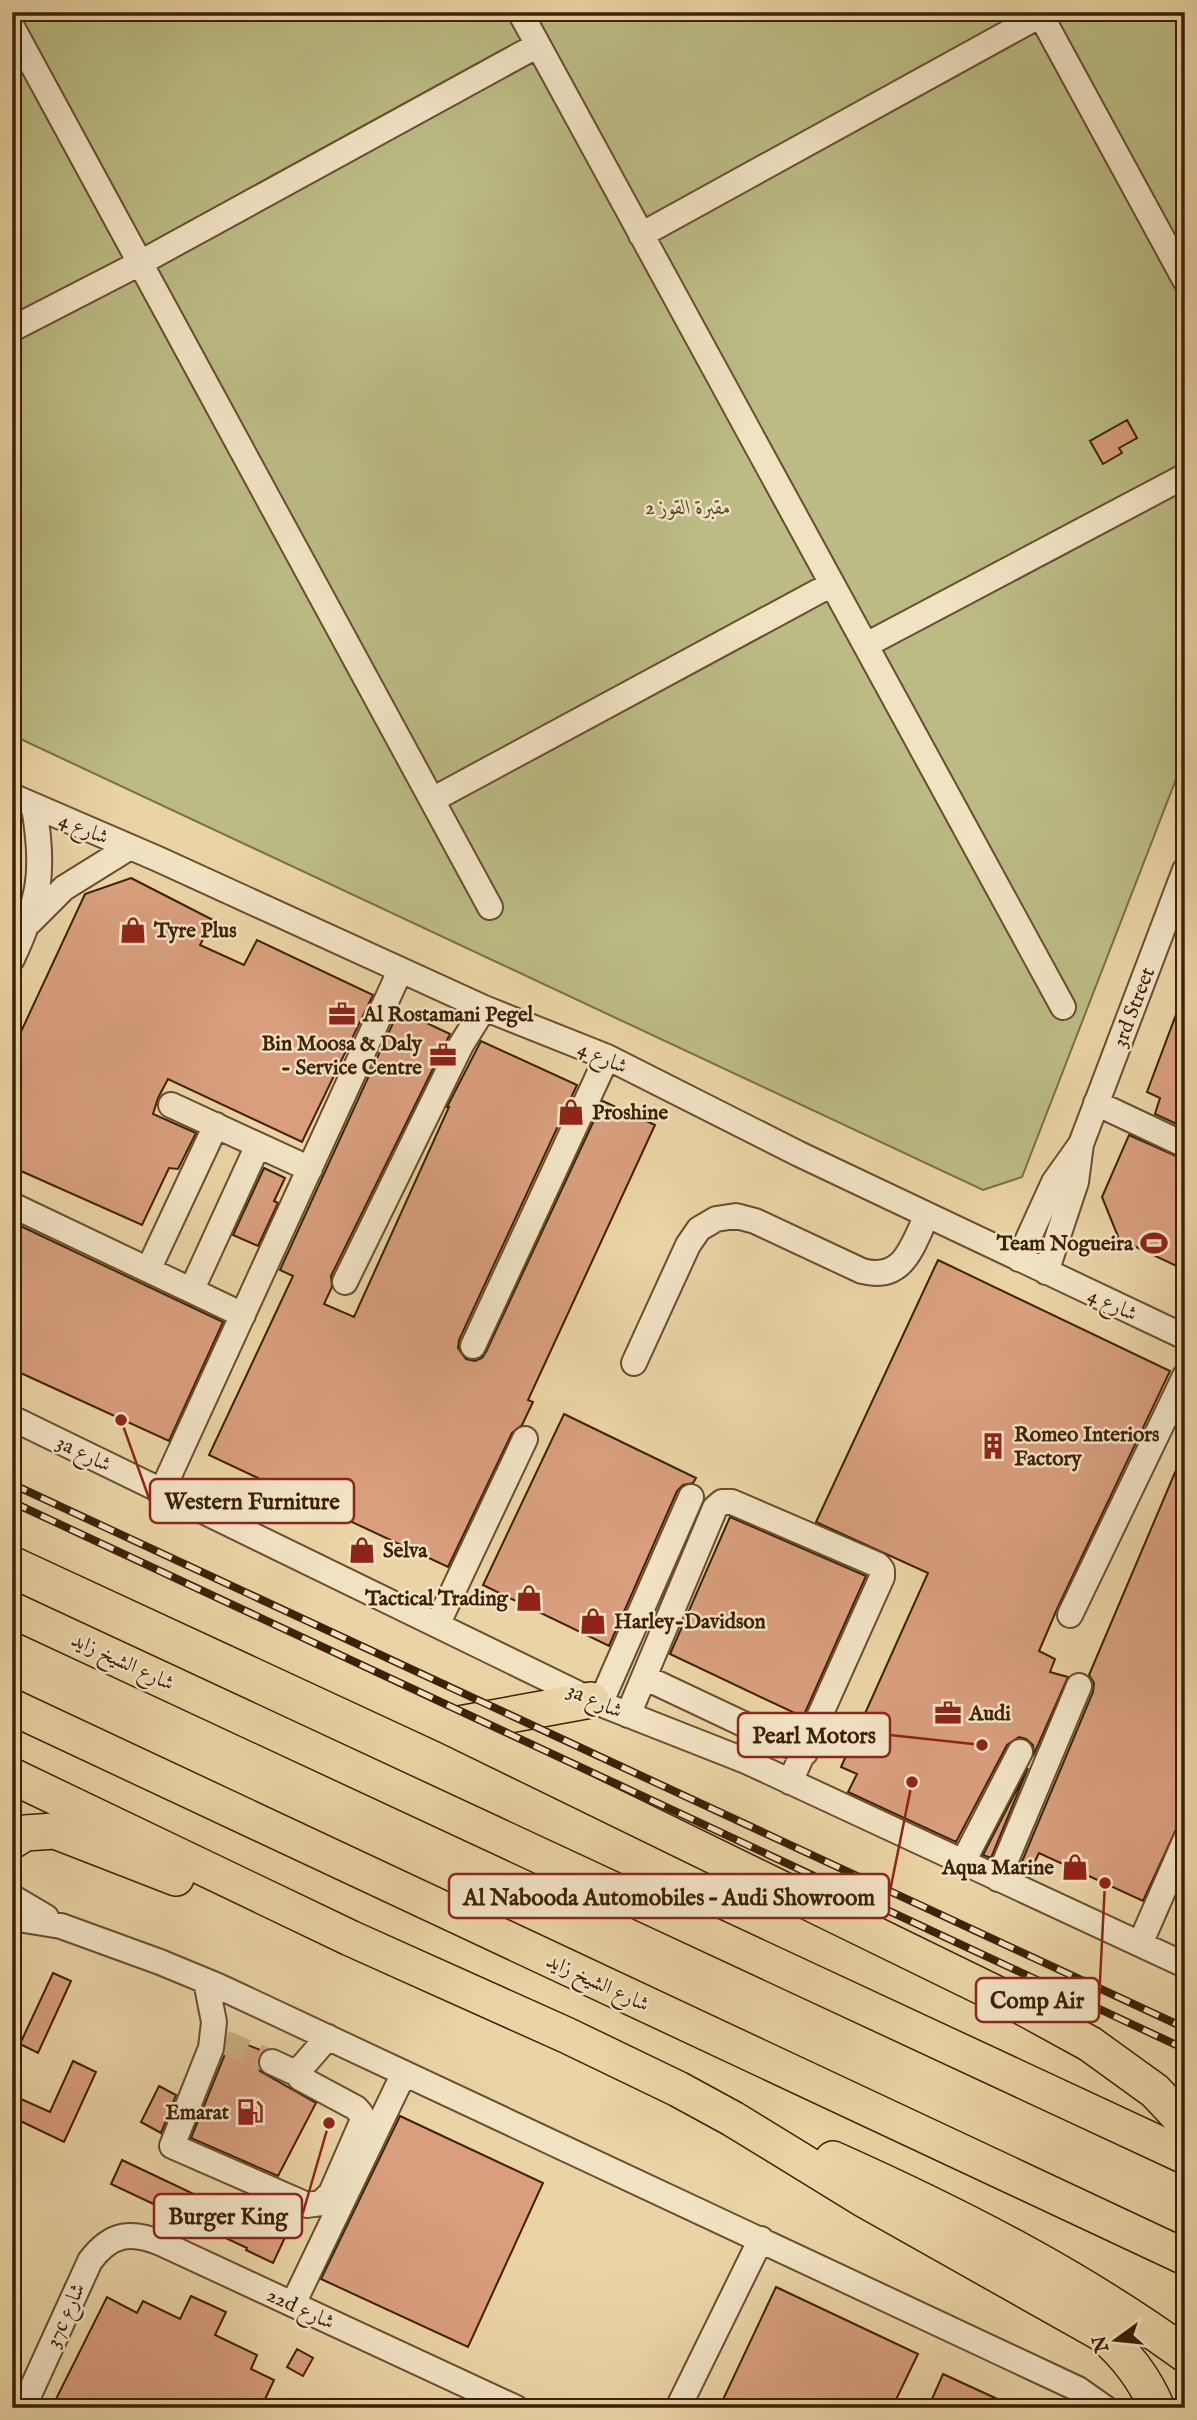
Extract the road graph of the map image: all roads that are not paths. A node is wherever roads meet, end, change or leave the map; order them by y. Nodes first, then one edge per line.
1 (520, 12) edge
2 (1042, 13) edge
3 (12, 27) edge
4 (538, 45) junction
5 (641, 234) junction
6 (140, 262) junction
7 (1185, 280) edge
8 (12, 329) edge
9 (1185, 476) edge
10 (832, 584) junction
11 (866, 645) junction
12 (12, 796) edge
13 (432, 800) junction
14 (34, 807) junction
15 (130, 847) junction
16 (1183, 880) edge
17 (490, 907) dead end
18 (1176, 922) edge
19 (29, 923) junction
20 (12, 959) edge
21 (400, 971) junction
22 (1063, 1007) dead end
23 (484, 1008) junction
24 (607, 1057) junction
25 (1096, 1103) junction
26 (171, 1105) dead end
27 (216, 1125) junction
28 (1081, 1144) junction
29 (1185, 1144) edge
30 (258, 1145) junction
31 (310, 1169) junction
32 (12, 1205) edge
33 (927, 1215) junction
34 (1019, 1259) junction
35 (149, 1268) junction
36 (1046, 1272) junction
37 (345, 1282) dead end
38 (192, 1289) junction
39 (243, 1315) junction
40 (1185, 1338) edge
41 (473, 1346) dead end
42 (634, 1363) dead end
43 (1185, 1376) edge
44 (12, 1418) edge
45 (524, 1439) dead end
46 (162, 1491) junction
47 (691, 1497) dead end
48 (12, 1524) edge
49 (12, 1610) edge
50 (1070, 1615) dead end
51 (437, 1625) junction
52 (644, 1678) junction
53 (1079, 1686) dead end
54 (595, 1702) junction
55 (12, 1707) edge
56 (628, 1714) junction
57 (448, 1726) junction
58 (1020, 1752) dead end
59 (804, 1753) junction
60 (12, 1776) edge
61 (790, 1782) junction
62 (12, 1841) edge
63 (1185, 1841) edge
64 (963, 1862) junction
65 (998, 1879) junction
66 (12, 1898) edge
67 (12, 1918) edge
68 (61, 1926) junction
69 (350, 1938) junction
70 (1140, 1944) junction
71 (1185, 1965) edge
72 (206, 1981) junction
73 (328, 2037) junction
74 (272, 2063) tunnel mouth
75 (404, 2073) junction
76 (298, 2074) junction
77 (733, 2119) junction
78 (1185, 2123) edge
79 (1185, 2156) edge
80 (761, 2239) junction
81 (1185, 2257) edge
82 (90, 2260) joint
83 (293, 2304) junction
84 (1185, 2354) edge
85 (23, 2408) edge
86 (516, 2408) edge
87 (678, 2408) edge
88 (1105, 2408) edge
89 (1157, 2408) edge

1 - 4 street
2 - 5 street
2 - 7 street
3 - 6 street
4 - 5 street
4 - 6 street
5 - 10 street
6 - 8 street
6 - 13 street
9 - 11 street
10 - 11 street
10 - 13 street
11 - 22 street
12 - 14 street, شارع 4
13 - 17 street
14 - 15 street, شارع 4
14 - 19 street
15 - 19 street
15 - 21 street, شارع 4
16 - 18 street, 3rd Street
18 - 25 street, 3rd Street
19 - 20 street
21 - 23 street, شارع 4
21 - 31 street
23 - 24 street, شارع 4
23 - 37 street
24 - 33 street, شارع 4
24 - 41 street
25 - 28 street, 3rd Street
25 - 29 street
26 - 27 street
27 - 30 street
27 - 35 street
28 - 34 street
28 - 36 street
30 - 31 street
30 - 38 street
31 - 39 street
32 - 35 street
33 - 34 street, شارع 4
33 - 42 street
34 - 36 street, شارع 4
35 - 38 street
36 - 40 street, شارع 4
38 - 39 street
39 - 46 street
43 - 50 street
44 - 46 street, 3a شارع
45 - 51 street
46 - 51 street, 3a شارع
47 - 54 street
48 - 57 highway
49 - 79 highway, شارع الشيخ زايد
51 - 54 street, 3a شارع
52 - 56 street
52 - 59 street
52 - 59 street
53 - 65 street
54 - 56 street, 3a شارع
54 - 57 highway
55 - 81 highway, شارع الشيخ زايد
56 - 61 street, 3a شارع
57 - 78 highway
58 - 64 street
59 - 61 street
60 - 69 highway
61 - 64 street, 3a شارع
62 - 69 highway
63 - 70 street
64 - 65 street, 3a شارع
65 - 70 street, 3a شارع
66 - 68 street
67 - 68 street
68 - 72 street
69 - 77 highway
70 - 71 street, 3a شارع
72 - 73 street
72 - 76 street
73 - 75 street
73 - 76 street
74 - 76 street
75 - 80 street
75 - 83 street
77 - 84 highway
77 - 89 highway
80 - 87 street
80 - 88 street
82 - 83 street, 22d شارع
82 - 85 street, 37c شارع
83 - 86 street, 22d شارع

